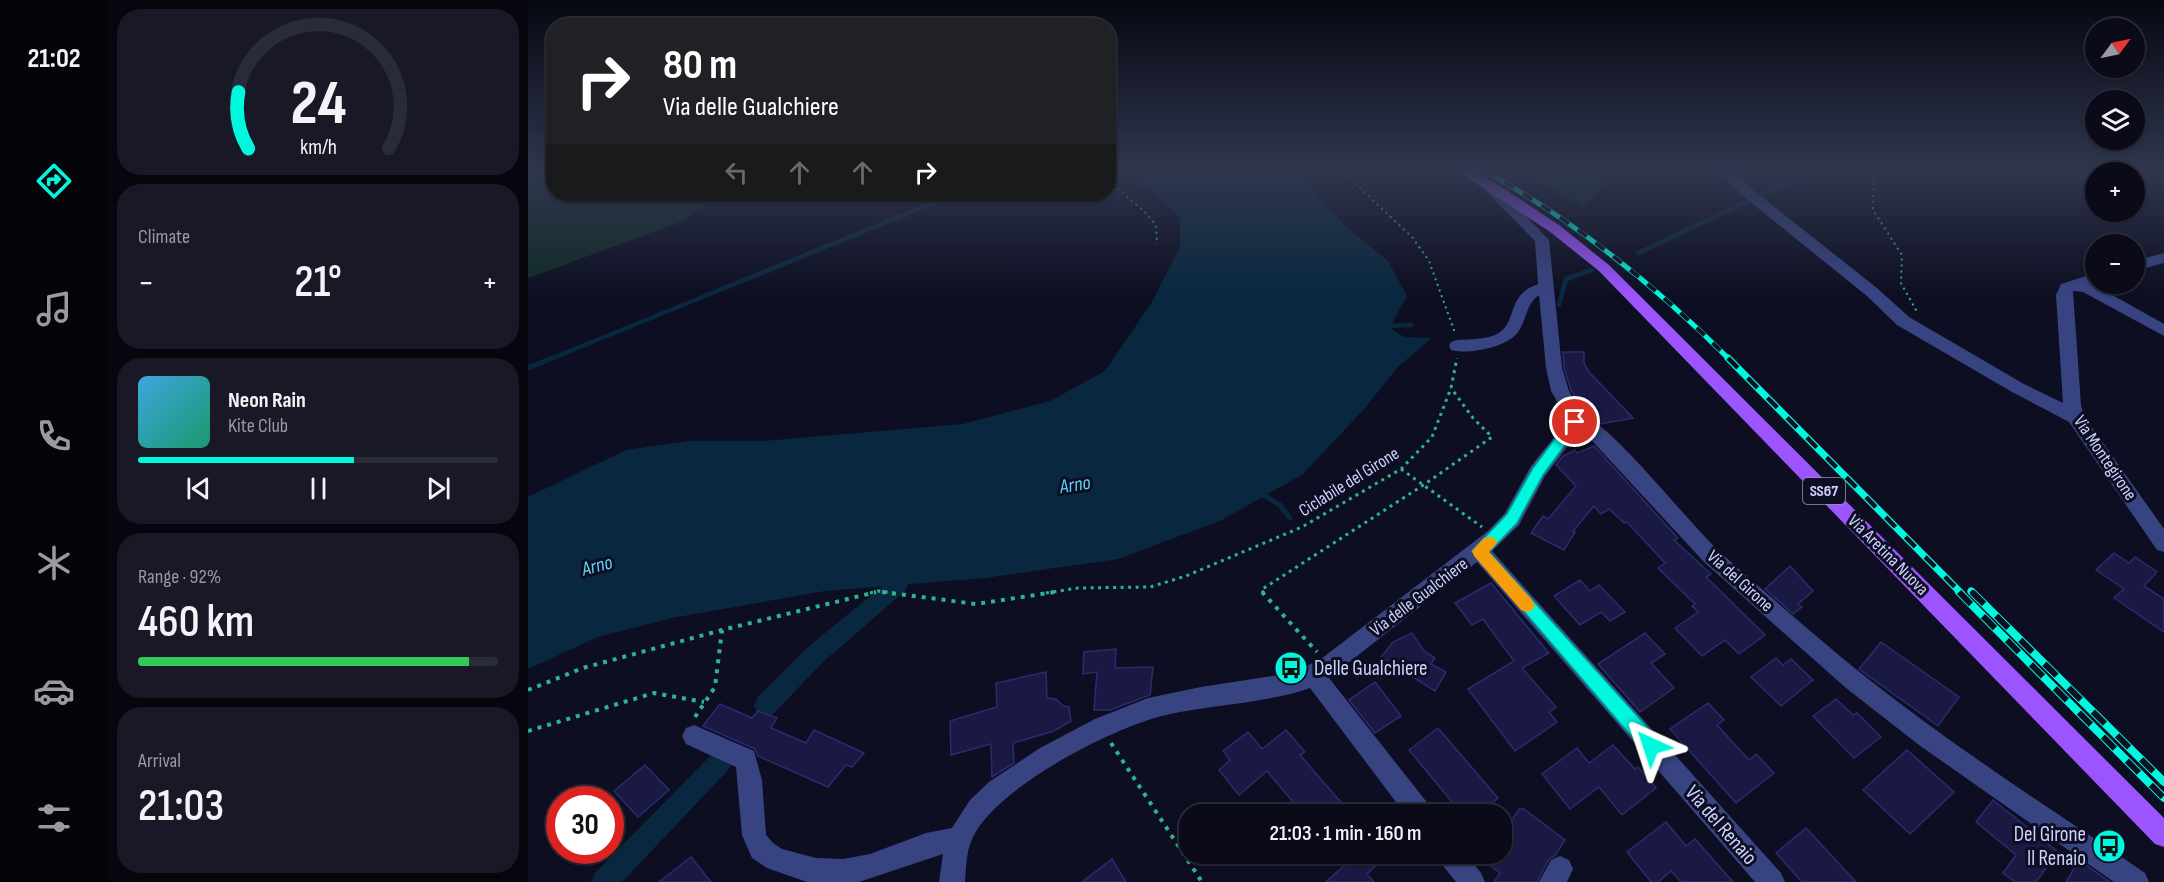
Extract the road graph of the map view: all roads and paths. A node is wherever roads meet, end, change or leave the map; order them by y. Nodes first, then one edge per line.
1 (1145, 212) edge
2 (1387, 212) edge
3 (1514, 212) edge
4 (1531, 212) edge
5 (1772, 212) edge
6 (1874, 212) edge
7 (1157, 244) dead end
8 (2164, 258) edge
9 (2145, 263) edge
10 (2085, 281) edge
11 (2073, 284) junction
12 (1548, 286) junction
13 (1920, 317) dead end
14 (2164, 331) edge
15 (1457, 346) junction
16 (1451, 388) junction
17 (2075, 417) junction
18 (1577, 421) junction
19 (1401, 469) junction
20 (1425, 484) junction
21 (1484, 542) junction
22 (2164, 544) edge
23 (722, 630) junction
24 (1318, 667) junction
25 (528, 690) edge
26 (704, 702) junction
27 (1101, 729) junction
28 (528, 731) edge
29 (694, 736) joint
30 (1413, 804) edge
31 (2164, 836) edge
32 (958, 840) junction
33 (1458, 864) edge
34 (952, 882) edge
35 (1202, 882) edge
36 (1472, 882) edge
37 (1772, 882) edge
38 (2136, 882) edge

1 - 7 path
2 - 15 path, Ciclabile del Girone
3 - 12 street, Via del Girone
4 - 31 main road, Via Aretina Nuova / SS67
5 - 17 street
6 - 13 path
8 - 9 street
10 - 11 street
11 - 14 street
11 - 17 street, Via Montegirone
12 - 15 street
12 - 18 street, Via del Girone
15 - 16 path, Ciclabile del Girone
16 - 19 path, Ciclabile del Girone
16 - 20 path
17 - 22 street, Via Montegirone
18 - 21 street, Via delle Gualchiere
18 - 38 street, Via del Girone
19 - 20 path
19 - 23 path, Ciclabile del Girone
20 - 21 path
20 - 24 path
21 - 24 street, Via delle Gualchiere
21 - 37 street, Via del Renaio
23 - 25 path, Ciclabile del Girone
23 - 26 path
24 - 27 street, Via delle Gualchiere
24 - 30 street
26 - 28 path
26 - 29 path
27 - 32 street, Via delle Gualchiere
27 - 35 path
29 - 32 street
32 - 34 street
33 - 36 street

